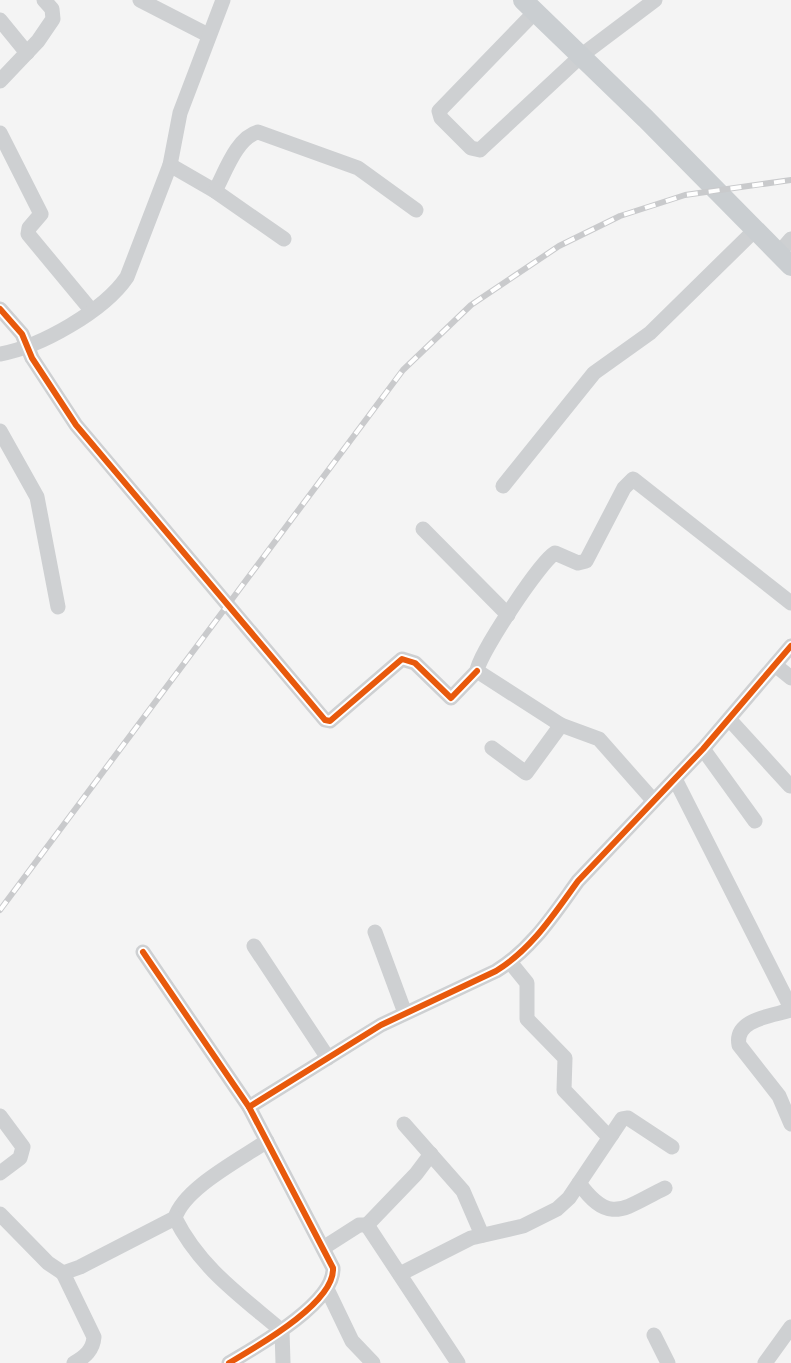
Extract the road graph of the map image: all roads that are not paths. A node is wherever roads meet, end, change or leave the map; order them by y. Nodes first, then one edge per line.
1 (44, 0) edge
2 (140, 0) edge
3 (223, 0) edge
4 (655, 0) edge
5 (529, 6) edge
6 (0, 20) edge
7 (208, 35) junction
8 (27, 53) junction
9 (582, 55) junction
10 (0, 81) edge
11 (0, 133) edge
12 (170, 165) junction
13 (215, 191) junction
14 (416, 210) dead end
15 (756, 229) junction
16 (284, 239) dead end
17 (787, 252) edge
18 (0, 309) edge
19 (91, 310) junction
20 (28, 348) junction
21 (0, 354) edge
22 (0, 431) edge
23 (503, 486) dead end
24 (423, 529) dead end
25 (791, 603) edge
26 (58, 607) dead end
27 (508, 615) junction
28 (791, 646) edge
29 (775, 665) junction
30 (477, 671) junction
31 (791, 678) edge
32 (729, 719) junction
33 (561, 725) junction
34 (492, 748) dead end
35 (703, 748) junction
36 (675, 779) junction
37 (790, 786) edge
38 (652, 800) junction
39 (755, 821) dead end
40 (375, 932) dead end
41 (254, 946) dead end
42 (143, 952) dead end
43 (510, 962) junction
44 (791, 1009) edge
45 (405, 1013) junction
46 (328, 1058) junction
47 (249, 1107) junction
48 (0, 1116) edge
49 (404, 1124) dead end
50 (791, 1124) edge
51 (612, 1134) junction
52 (267, 1141) junction
53 (672, 1147) dead end
54 (431, 1154) junction
55 (0, 1173) edge
56 (579, 1183) junction
57 (665, 1188) dead end
58 (0, 1214) edge
59 (175, 1218) junction
60 (367, 1225) junction
61 (482, 1235) junction
62 (323, 1248) junction
63 (63, 1273) junction
64 (400, 1274) junction
65 (327, 1289) junction
66 (791, 1327) edge
67 (282, 1330) junction
68 (654, 1335) dead end
69 (74, 1363) edge
70 (229, 1363) edge
71 (283, 1363) edge
72 (373, 1363) edge
73 (458, 1363) edge
74 (668, 1363) edge
75 (765, 1363) edge

1 - 8 street
2 - 7 street
3 - 7 street
4 - 9 street
5 - 9 main road
5 - 9 street
6 - 8 street
7 - 12 street
8 - 10 street
9 - 15 main road
11 - 19 street
12 - 13 street
12 - 19 street
13 - 14 street
13 - 16 street
15 - 17 main road
15 - 23 street
18 - 20 street
19 - 20 street
20 - 21 street
20 - 30 street
22 - 26 street
24 - 27 street
25 - 27 street
27 - 30 street
28 - 29 street
29 - 31 street
29 - 32 street
30 - 33 street
32 - 35 street
32 - 37 street
33 - 34 street
33 - 38 street
35 - 36 street
35 - 39 street
36 - 38 street
36 - 44 street
38 - 43 street
40 - 45 street
41 - 46 street
42 - 47 street
43 - 45 street
43 - 51 street
44 - 50 street
45 - 46 street
46 - 47 street
47 - 52 street
48 - 55 street
49 - 54 street
51 - 53 street
51 - 56 street
52 - 59 street
52 - 62 street
54 - 60 street
54 - 61 street
56 - 57 street
56 - 61 street
58 - 63 street
59 - 63 street
59 - 67 street
60 - 62 street
60 - 64 street
61 - 64 street
62 - 65 street
63 - 69 street
64 - 73 street
65 - 67 street
65 - 72 street
66 - 75 street
67 - 70 street
67 - 71 street
68 - 74 street

